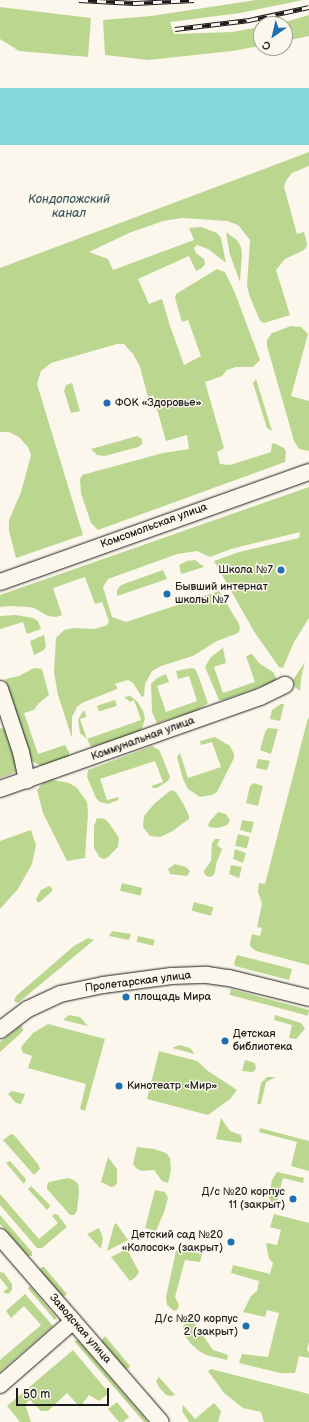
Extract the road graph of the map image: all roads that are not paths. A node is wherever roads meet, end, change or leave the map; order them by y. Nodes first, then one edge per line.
1 (309, 472) edge
2 (0, 582) edge
3 (285, 685) dead end
4 (0, 689) edge
5 (27, 780) junction
6 (0, 789) edge
7 (309, 998) edge
8 (0, 1030) edge
9 (0, 1236) edge
10 (73, 1321) junction
11 (0, 1385) edge
12 (161, 1422) edge

1 - 2 street, Комсомольская улица
3 - 5 street, Коммунальная улица
4 - 5 street
5 - 6 street, Коммунальная улица
7 - 8 street, Пролетарская улица
9 - 10 street, Заводская улица
10 - 11 street
10 - 12 street, Заводская улица

